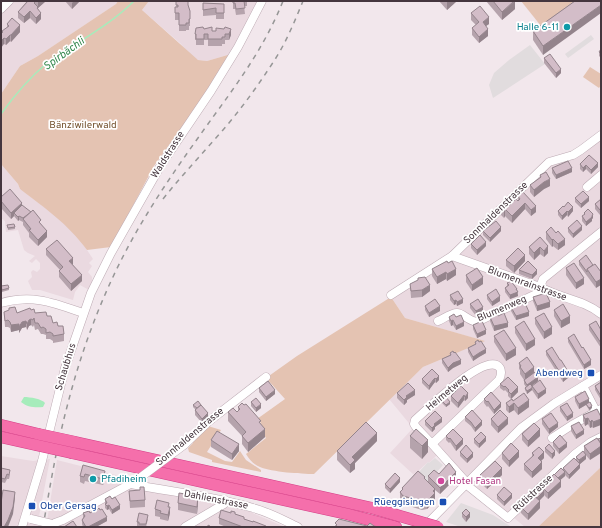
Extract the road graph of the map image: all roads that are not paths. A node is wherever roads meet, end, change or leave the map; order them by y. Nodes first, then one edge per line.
1 (10, 1) edge
2 (262, 1) edge
3 (1, 9) edge
4 (601, 135) edge
5 (601, 175) edge
6 (587, 188) dead end
7 (601, 232) edge
8 (452, 256) junction
9 (541, 288) junction
10 (391, 295) dead end
11 (1, 303) edge
12 (84, 314) junction
13 (601, 314) edge
14 (438, 321) dead end
15 (601, 375) edge
16 (266, 377) dead end
17 (583, 386) junction
18 (598, 410) edge
19 (1, 425) edge
20 (1, 437) edge
21 (601, 437) edge
22 (552, 438) dead end
23 (37, 439) junction
24 (432, 444) junction
25 (74, 448) junction
26 (468, 483) junction
27 (131, 484) junction
28 (226, 500) junction
29 (28, 518) junction
30 (427, 526) edge
31 (22, 527) edge
32 (185, 527) edge
33 (298, 527) edge
34 (396, 527) edge
35 (416, 527) edge
36 (438, 527) edge

1 - 3 street
2 - 12 street, Waldstrasse
4 - 8 street, Sonnhaldenstrasse
5 - 6 street
7 - 9 street
8 - 9 street, Blumenrainstrasse
8 - 10 street, Sonnhaldenstrasse
9 - 13 street, Blumenrainstrasse
9 - 14 street, Blumenweg
11 - 12 street
12 - 29 street, Schaubhus
15 - 17 street
16 - 27 street, Sonnhaldenstrasse, bridge
17 - 18 street
17 - 26 street
18 - 22 street
19 - 23 highway
20 - 23 highway
21 - 26 street, Rütistrasse
23 - 25 highway, bridge
24 - 24 street, Heimetweg
24 - 26 street, Heimetweg
25 - 34 highway
25 - 36 highway, bridge
26 - 30 street
27 - 28 street, Dahlienstrasse
27 - 29 street, Sonnhaldenstrasse, bridge
28 - 32 street
28 - 33 street, Dahlienstrasse
29 - 31 street, Schaubhus
30 - 35 street

